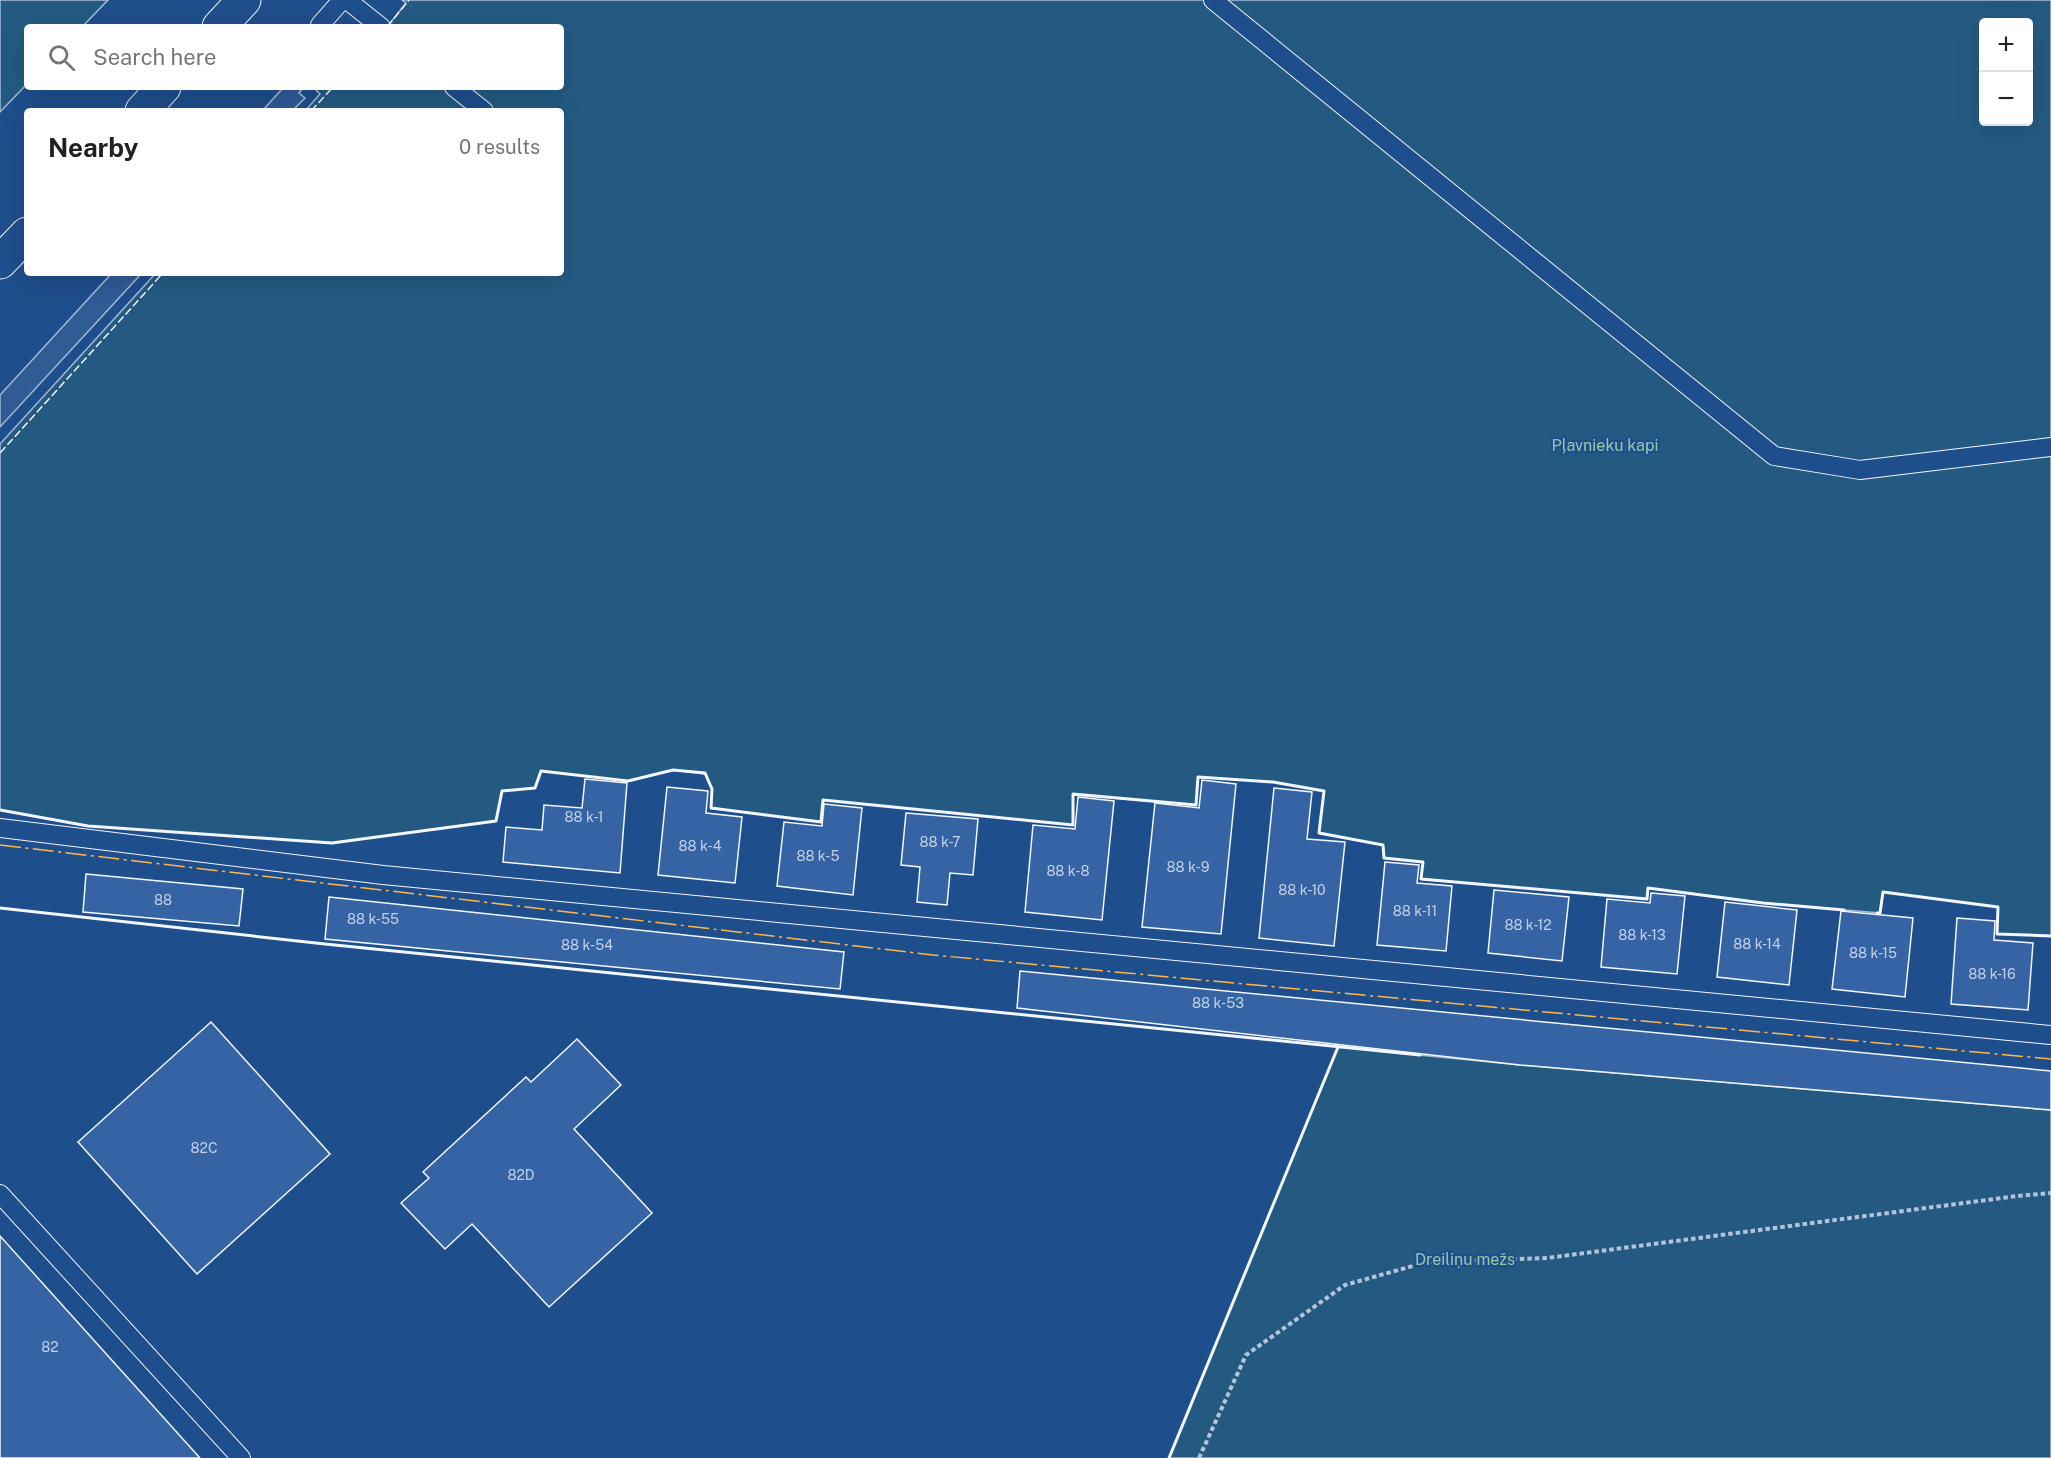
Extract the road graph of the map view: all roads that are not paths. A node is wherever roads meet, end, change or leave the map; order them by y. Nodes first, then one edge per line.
1 (244, 0) edge
2 (342, 0) edge
3 (347, 0) edge
4 (1213, 0) edge
5 (222, 24) edge
6 (321, 24) edge
7 (377, 24) edge
8 (161, 90) edge
9 (458, 90) edge
10 (145, 108) edge
11 (480, 108) edge
12 (24, 237) edge
13 (0, 262) edge
14 (2051, 447) edge
15 (0, 828) edge
16 (2051, 1035) edge
17 (0, 1194) edge
18 (241, 1458) edge

1 - 5 main road
2 - 6 lane
3 - 7 lane
4 - 14 lane
8 - 10 main road
9 - 11 lane
12 - 13 main road
15 - 16 lane
17 - 18 lane

